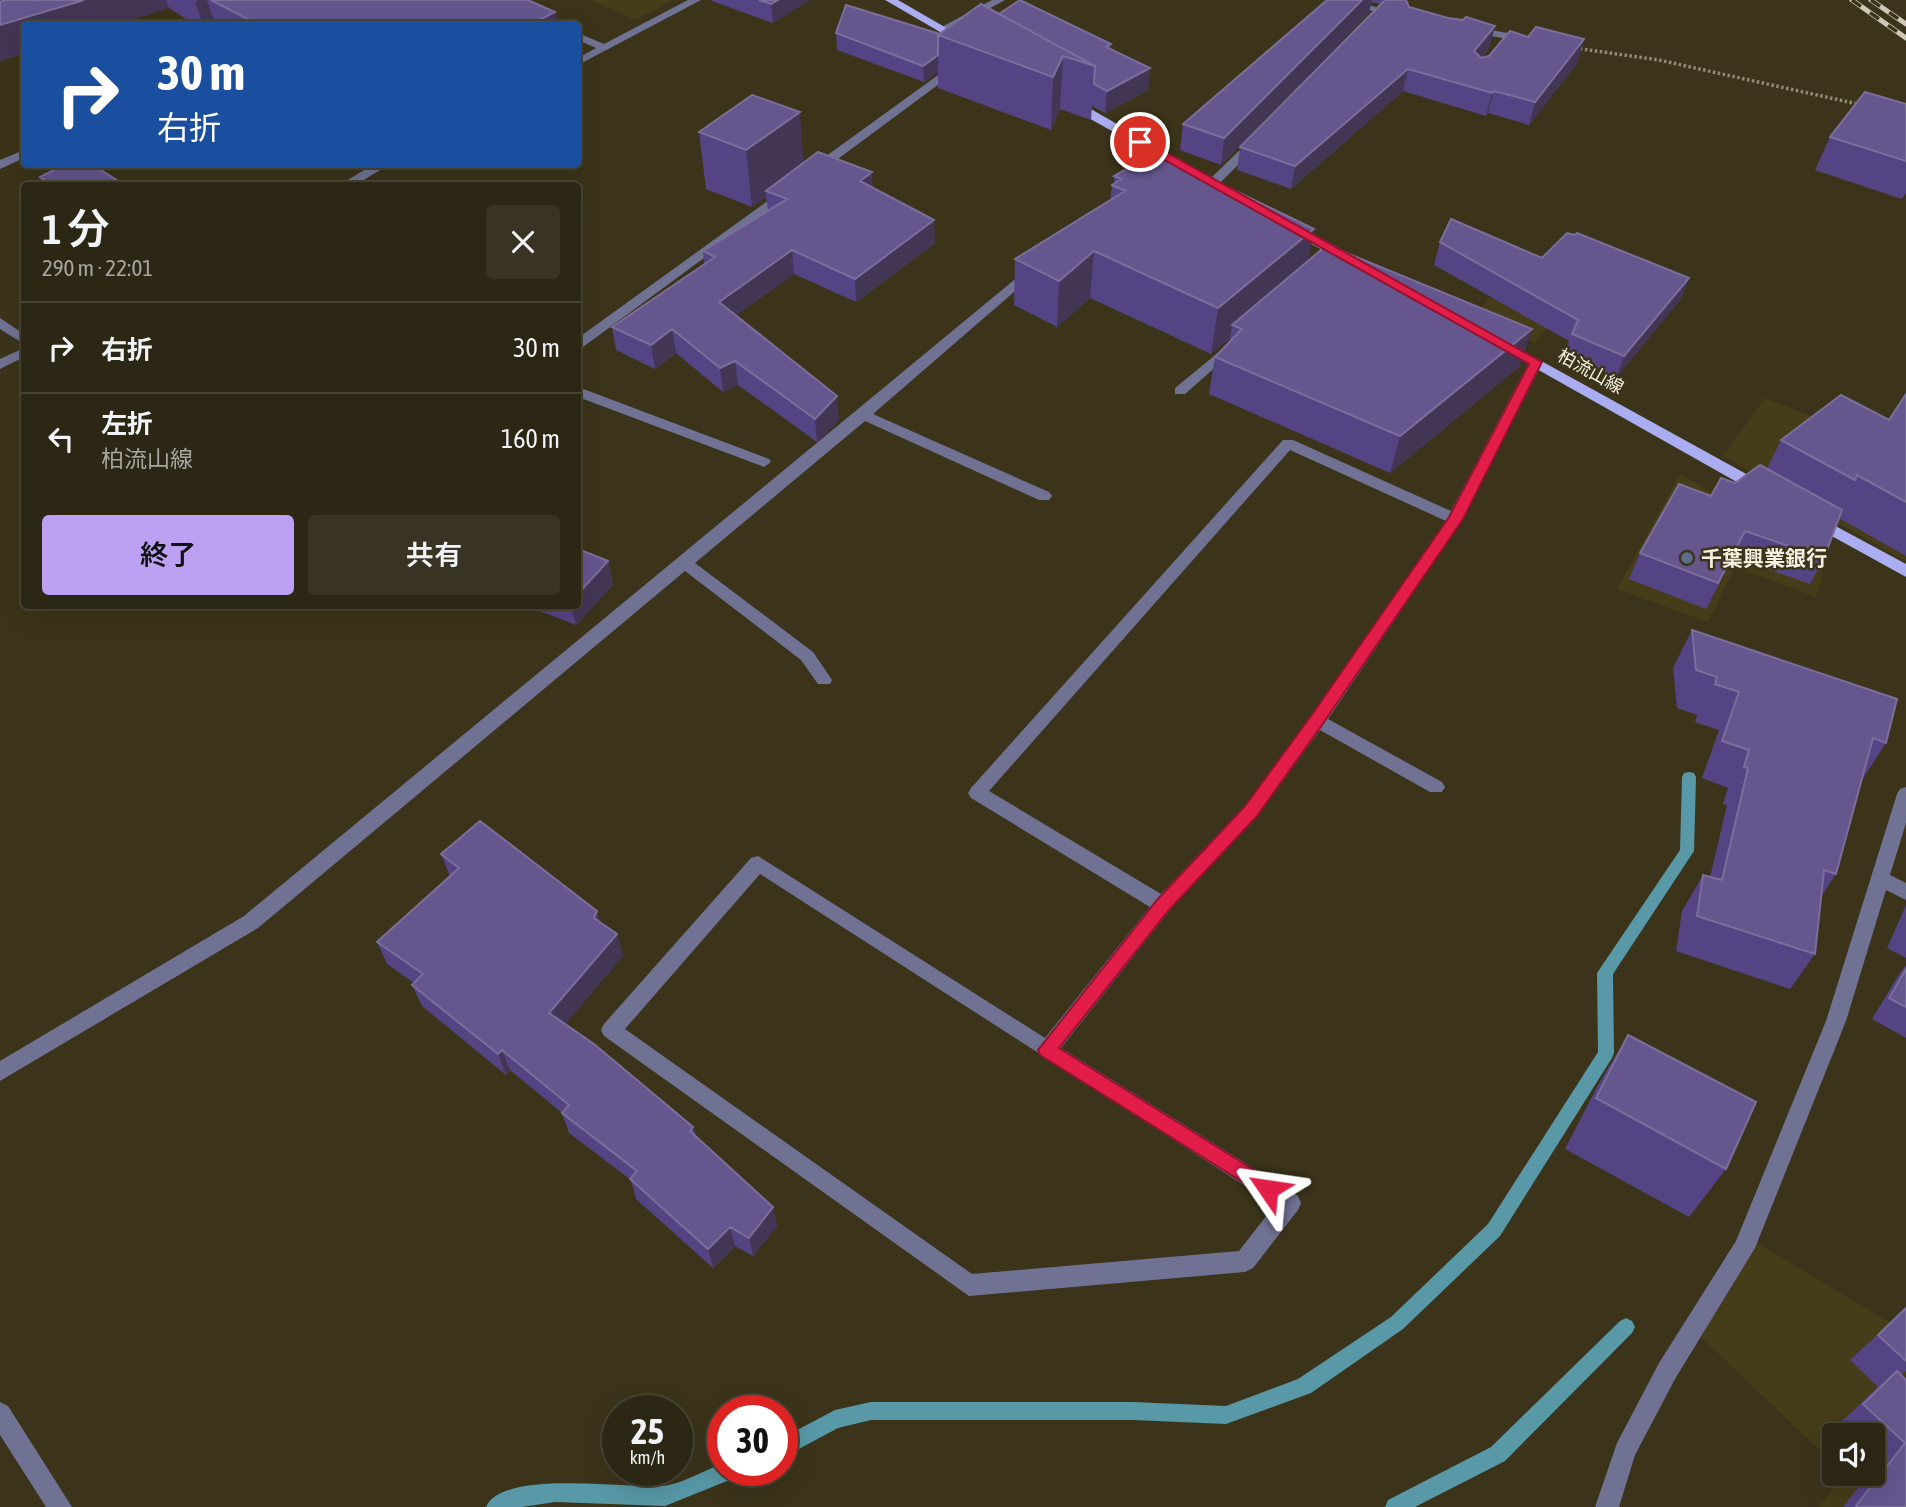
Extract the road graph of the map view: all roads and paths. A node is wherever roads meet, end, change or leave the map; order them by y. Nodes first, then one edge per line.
1 (696, 0) edge
2 (890, 0) edge
3 (1000, 0) edge
4 (1332, 0) edge
5 (1406, 16) edge
6 (1457, 26) edge
7 (942, 30) junction
8 (581, 37) edge
9 (605, 48) junction
10 (1573, 48) joint
11 (973, 54) joint
12 (581, 60) edge
13 (1059, 96) edge
14 (1868, 107) edge
15 (1264, 134) edge
16 (21, 154) edge
17 (0, 165) edge
18 (377, 168) edge
19 (351, 182) edge
20 (1219, 185) joint
21 (1283, 221) edge
22 (1039, 263) edge
23 (1365, 268) edge
24 (0, 322) edge
25 (1487, 335) edge
26 (21, 338) edge
27 (1237, 341) edge
28 (581, 342) edge
29 (21, 354) edge
30 (1536, 362) junction
31 (0, 365) edge
32 (1180, 391) dead end
33 (581, 393) edge
34 (863, 415) junction
35 (764, 462) dead end
36 (1044, 496) dead end
37 (1775, 497) edge
38 (1798, 510) edge
39 (1455, 519) junction
40 (683, 562) junction
41 (1906, 571) edge
42 (824, 680) dead end
43 (1317, 721) junction
44 (1436, 787) dead end
45 (1906, 794) edge
46 (1880, 878) junction
47 (1906, 892) edge
48 (1163, 905) junction
49 (1047, 1050) junction
50 (0, 1072) edge
51 (0, 1413) edge
52 (60, 1507) edge
53 (1607, 1507) edge

1 - 9 street
2 - 7 main road
3 - 7 street
4 - 5 street
6 - 10 street
7 - 11 main road
8 - 9 street
9 - 12 street
10 - 14 path
11 - 28 street
13 - 20 main road
15 - 20 street
16 - 17 street
18 - 19 street
21 - 23 main road
22 - 34 street
24 - 26 street
25 - 30 main road, 柏流山線
27 - 32 street
29 - 31 street
30 - 37 main road, 柏流山線
30 - 39 street
33 - 35 street
34 - 36 street
34 - 40 street
38 - 41 main road
39 - 43 street
39 - 48 street
40 - 42 street
40 - 50 street
43 - 44 street
43 - 48 street
45 - 46 street
46 - 47 street
46 - 53 street
48 - 49 street
49 - 49 street
51 - 52 street

